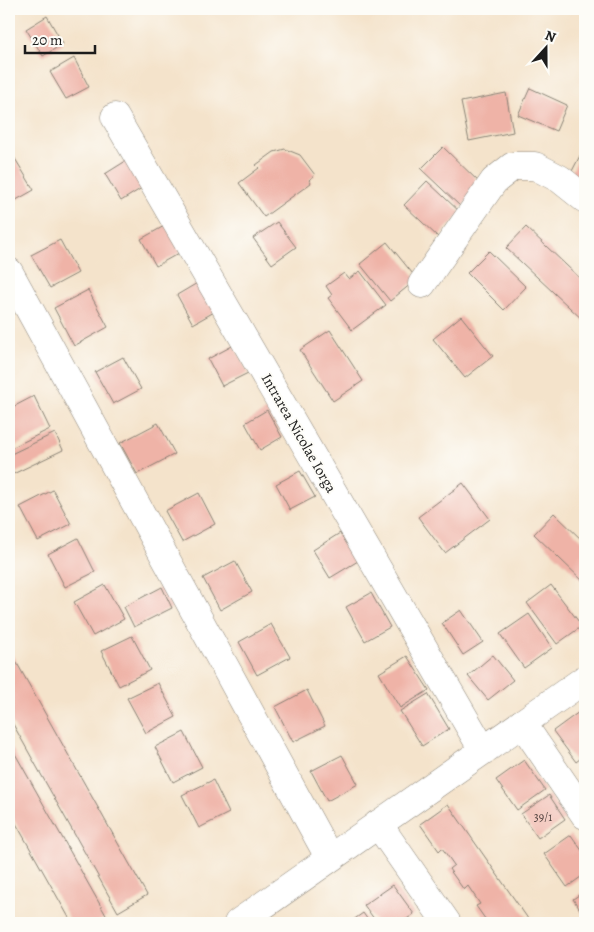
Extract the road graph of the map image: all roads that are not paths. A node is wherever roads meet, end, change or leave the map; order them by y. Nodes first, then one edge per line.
1 (115, 116) dead end
2 (585, 199) edge
3 (9, 272) edge
4 (422, 284) dead end
5 (585, 679) edge
6 (522, 723) junction
7 (483, 750) junction
8 (585, 815) edge
9 (378, 824) junction
10 (330, 858) junction
11 (238, 923) edge
12 (447, 923) edge

1 - 7 street, Intrarea Nicolae Iorga
2 - 4 street
3 - 10 street
5 - 6 street
6 - 7 street
6 - 8 street
7 - 9 street
9 - 10 street
9 - 12 street
10 - 11 street

